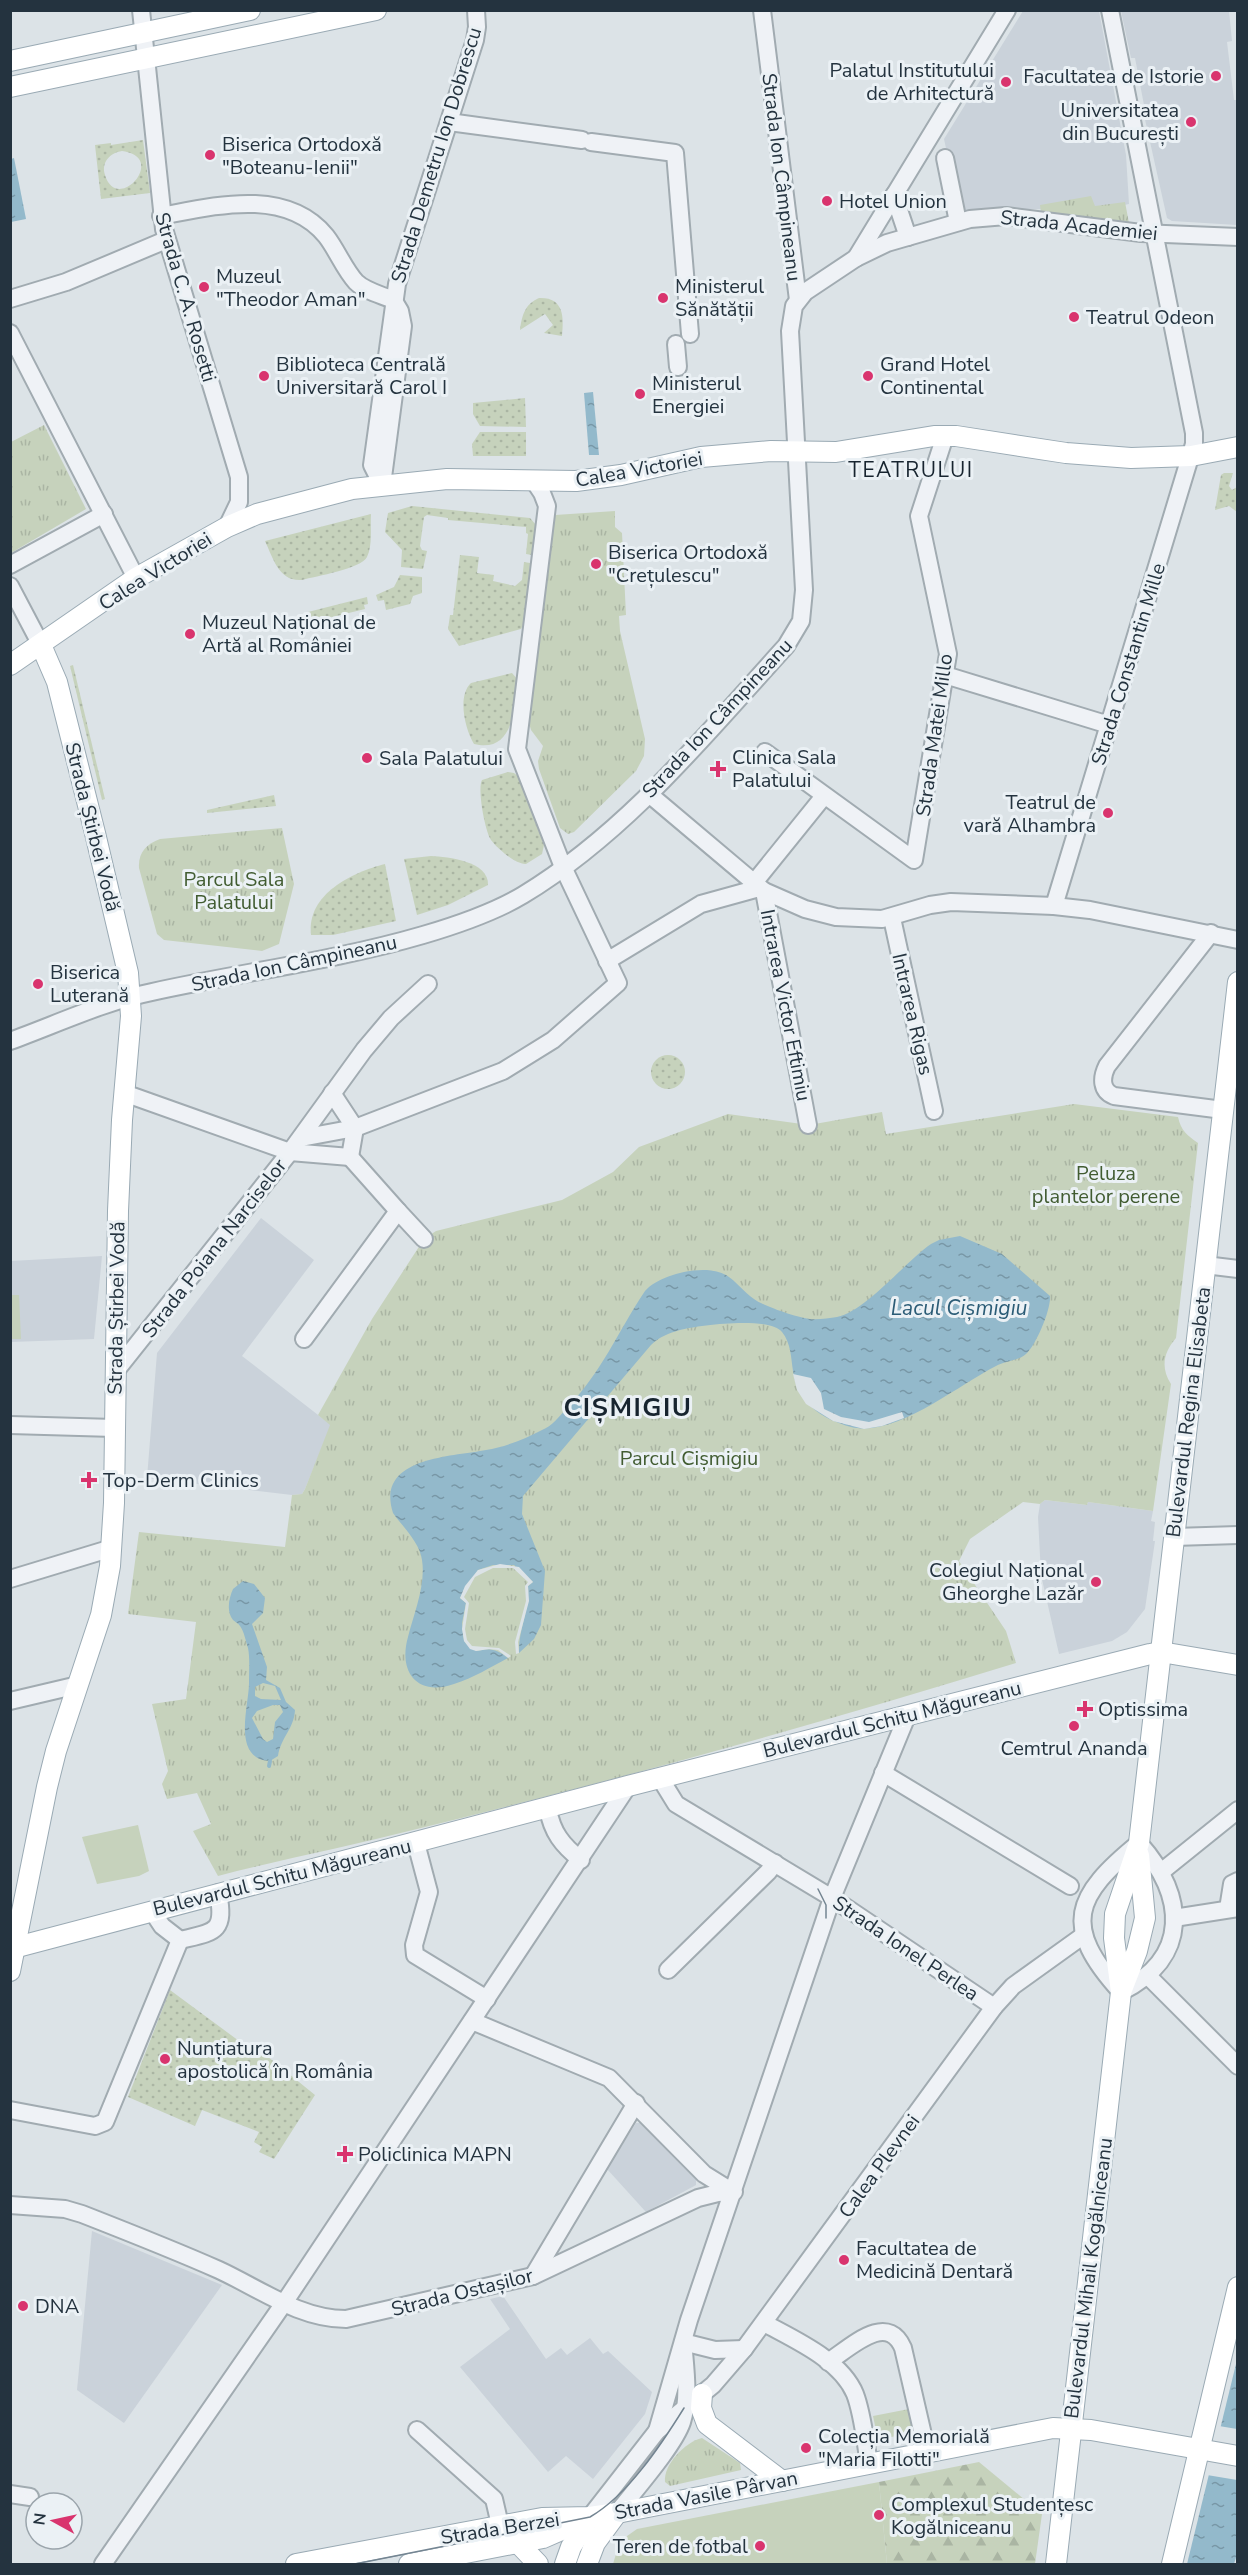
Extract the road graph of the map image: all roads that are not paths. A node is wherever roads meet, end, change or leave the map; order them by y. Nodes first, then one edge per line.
1 (141, 10) edge
2 (250, 10) edge
3 (376, 10) edge
4 (476, 10) edge
5 (762, 10) edge
6 (1007, 10) edge
7 (1110, 10) edge
8 (144, 33) junction
9 (147, 60) junction
10 (10, 61) edge
11 (10, 87) edge
12 (449, 122) junction
13 (945, 158) dead end
14 (894, 195) junction
15 (161, 216) junction
16 (958, 222) junction
17 (1154, 234) junction
18 (908, 237) junction
19 (1238, 237) edge
20 (166, 240) junction
21 (856, 258) junction
22 (10, 299) edge
23 (393, 300) junction
24 (798, 300) junction
25 (10, 333) edge
26 (678, 367) dead end
27 (945, 436) junction
28 (1238, 447) edge
29 (795, 451) junction
30 (1191, 456) junction
31 (534, 482) junction
32 (382, 485) junction
33 (104, 514) junction
34 (227, 527) junction
35 (10, 565) edge
36 (136, 578) junction
37 (10, 586) edge
38 (41, 645) junction
39 (10, 665) edge
40 (945, 675) junction
41 (1110, 725) junction
42 (765, 752) dead end
43 (649, 794) junction
44 (824, 796) junction
45 (563, 867) junction
46 (759, 888) junction
47 (1054, 906) junction
48 (892, 918) junction
49 (1211, 933) junction
50 (1238, 939) edge
51 (607, 961) junction
52 (1238, 982) edge
53 (428, 984) dead end
54 (130, 997) junction
55 (10, 1041) edge
56 (1233, 1065) edge
57 (124, 1093) junction
58 (332, 1093) junction
59 (1223, 1110) junction
60 (934, 1111) dead end
61 (808, 1125) dead end
62 (355, 1128) junction
63 (301, 1138) junction
64 (290, 1152) junction
65 (350, 1157) junction
66 (398, 1211) junction
67 (424, 1239) dead end
68 (1205, 1265) junction
69 (1238, 1269) edge
70 (304, 1339) dead end
71 (115, 1372) junction
72 (10, 1425) edge
73 (114, 1428) junction
74 (1238, 1535) edge
75 (1174, 1537) junction
76 (112, 1548) junction
77 (10, 1579) edge
78 (1161, 1652) junction
79 (1238, 1665) edge
80 (78, 1685) junction
81 (10, 1701) edge
82 (907, 1716) junction
83 (883, 1773) junction
84 (660, 1778) junction
85 (628, 1786) junction
86 (548, 1809) junction
87 (1238, 1809) edge
88 (416, 1843) junction
89 (1138, 1843) junction
90 (581, 1860) junction
91 (775, 1863) junction
92 (1161, 1872) junction
93 (1238, 1881) edge
94 (1070, 1886) dead end
95 (218, 1893) junction
96 (832, 1898) junction
97 (1233, 1908) edge
98 (152, 1911) junction
99 (1174, 1918) junction
100 (1084, 1935) junction
101 (180, 1940) junction
102 (14, 1948) edge
103 (668, 1970) dead end
104 (10, 1971) edge
105 (1148, 1976) junction
106 (1121, 1992) junction
107 (487, 1999) junction
108 (994, 2007) junction
109 (472, 2021) junction
110 (1238, 2066) edge
111 (636, 2103) junction
112 (10, 2110) edge
113 (734, 2192) junction
114 (10, 2205) edge
115 (533, 2276) junction
116 (1238, 2288) edge
117 (284, 2303) junction
118 (764, 2323) junction
119 (682, 2342) junction
120 (744, 2349) junction
121 (828, 2362) junction
122 (702, 2394) junction
123 (684, 2408) junction
124 (1071, 2428) junction
125 (417, 2430) dead end
126 (657, 2431) junction
127 (927, 2451) junction
128 (1206, 2451) junction
129 (1238, 2457) edge
130 (869, 2463) junction
131 (782, 2481) junction
132 (617, 2513) junction
133 (590, 2517) junction
134 (500, 2525) junction
135 (518, 2543) junction
136 (103, 2565) edge
137 (296, 2565) edge
138 (409, 2565) edge
139 (538, 2565) edge
140 (565, 2565) edge
141 (587, 2565) edge
142 (1056, 2565) edge
143 (1172, 2565) edge

1 - 8 street
2 - 8 main road
3 - 9 main road
4 - 12 street, Strada Demetru Ion Dobrescu
5 - 24 street, Strada Ion Câmpineanu
6 - 14 street
7 - 17 street, Strada Constantin Mille
8 - 9 street, Strada C. A. Rosetti
8 - 10 main road
9 - 11 main road
9 - 15 street, Strada C. A. Rosetti
12 - 23 street, Strada Demetru Ion Dobrescu
12 - 26 street
13 - 16 street
14 - 18 street
14 - 21 street
15 - 20 street, Strada C. A. Rosetti
15 - 23 street
16 - 17 street, Strada Academiei
16 - 18 street, Strada Academiei
17 - 19 street, Strada Academiei
17 - 30 street, Strada Constantin Mille
18 - 21 street, Strada Academiei
20 - 22 street
20 - 34 street, Strada C. A. Rosetti
21 - 24 street, Strada Academiei
23 - 32 street, Strada Demetru Ion Dobrescu
24 - 29 street, Strada Ion Câmpineanu
25 - 33 street
27 - 29 main road, Calea Victoriei
27 - 30 main road, Calea Victoriei
27 - 40 street, Strada Matei Millo
28 - 30 main road, Calea Victoriei
29 - 31 main road, Calea Victoriei
29 - 43 street, Strada Ion Câmpineanu
30 - 41 street, Strada Constantin Mille
31 - 32 main road, Calea Victoriei
31 - 45 street
32 - 34 main road, Calea Victoriei
33 - 35 street
33 - 36 street
34 - 36 main road, Calea Victoriei
36 - 38 main road, Calea Victoriei
37 - 38 street
38 - 39 main road, Calea Victoriei
38 - 54 main road, Strada Știrbei Vodă
40 - 41 street
40 - 44 street, Strada Matei Millo
41 - 47 street, Strada Constantin Mille
42 - 44 street
43 - 45 street, Strada Ion Câmpineanu
43 - 46 street, Intrarea Victor Eftimiu
44 - 46 street
45 - 51 street
45 - 54 street, Strada Ion Câmpineanu
46 - 48 street
46 - 51 street
46 - 61 street, Intrarea Victor Eftimiu
47 - 48 street
47 - 49 street
48 - 60 street, Intrarea Rigas
49 - 50 street
49 - 59 street
51 - 62 street
52 - 56 main road, Bulevardul Regina Elisabeta
53 - 58 street
54 - 55 street, Strada Ion Câmpineanu
54 - 57 main road, Strada Știrbei Vodă
56 - 59 main road, Bulevardul Regina Elisabeta
57 - 64 street
57 - 71 main road, Strada Știrbei Vodă
58 - 62 street
58 - 63 street, Strada Poiana Narciselor
59 - 68 main road, Bulevardul Regina Elisabeta
62 - 63 street
62 - 65 street
63 - 64 street, Strada Poiana Narciselor
64 - 65 street
64 - 71 street, Strada Poiana Narciselor
65 - 66 street
66 - 67 street
66 - 70 street
68 - 69 street
68 - 75 main road, Bulevardul Regina Elisabeta
71 - 73 main road, Strada Știrbei Vodă
72 - 73 street
73 - 76 main road, Strada Știrbei Vodă
74 - 75 street
75 - 78 main road, Bulevardul Regina Elisabeta
76 - 77 street
76 - 80 main road, Strada Știrbei Vodă
78 - 79 main road, Bulevardul Schitu Măgureanu
78 - 82 main road, Bulevardul Schitu Măgureanu
78 - 89 main road, Bulevardul Regina Elisabeta
80 - 81 street
80 - 102 main road, Strada Știrbei Vodă
82 - 83 street, Calea Plevnei
82 - 84 main road, Bulevardul Schitu Măgureanu
83 - 94 street
83 - 96 street, Calea Plevnei
84 - 85 main road, Bulevardul Schitu Măgureanu
84 - 91 street, Strada Ionel Perlea
85 - 86 main road, Bulevardul Schitu Măgureanu
85 - 90 street
86 - 88 main road, Bulevardul Schitu Măgureanu
86 - 90 street
87 - 92 street
88 - 95 main road, Bulevardul Schitu Măgureanu
88 - 107 street
89 - 92 street
89 - 100 street
89 - 106 main road, Bulevardul Mihail Kogălniceanu
89 - 106 main road, Bulevardul Mihail Kogălniceanu
90 - 107 street
91 - 96 street, Strada Ionel Perlea
91 - 103 street
92 - 99 street
93 - 97 street
95 - 98 main road, Bulevardul Schitu Măgureanu
95 - 101 street
96 - 108 street, Strada Ionel Perlea
96 - 113 street, Calea Plevnei
97 - 99 street
98 - 101 street
98 - 102 main road, Bulevardul Schitu Măgureanu
99 - 105 street
100 - 106 street
100 - 108 street, Calea Plevnei
101 - 112 street
102 - 104 main road, Strada Știrbei Vodă
105 - 106 street
105 - 110 street
106 - 124 main road, Bulevardul Mihail Kogălniceanu
107 - 109 street
108 - 118 street, Calea Plevnei
109 - 111 street
109 - 117 street
111 - 113 street
111 - 115 street
113 - 115 street, Strada Ostașilor
113 - 119 street, Calea Plevnei
114 - 117 street, Strada Ostașilor
115 - 117 street, Strada Ostașilor
116 - 128 main road
117 - 136 street
118 - 120 street, Calea Plevnei
118 - 121 street
119 - 120 street
119 - 123 street
119 - 126 street, Calea Plevnei
120 - 122 street, Calea Plevnei
121 - 127 street
121 - 130 street
122 - 123 street, Calea Plevnei
122 - 131 main road
123 - 126 street, Calea Plevnei
123 - 132 street
124 - 127 main road, Strada Vasile Pârvan
124 - 128 main road, Strada Vasile Pârvan
124 - 142 main road, Bulevardul Mihail Kogălniceanu
125 - 134 street
126 - 133 street, Calea Plevnei
127 - 130 main road, Strada Vasile Pârvan
128 - 129 main road, Strada Vasile Pârvan
128 - 143 main road
130 - 131 main road, Strada Vasile Pârvan
131 - 132 main road, Strada Vasile Pârvan
132 - 133 main road, Strada Vasile Pârvan
132 - 141 main road
133 - 134 main road, Strada Berzei
133 - 135 main road, Strada Berzei
133 - 140 main road, Calea Plevnei
134 - 137 main road, Strada Berzei
135 - 138 main road, Strada Berzei
135 - 139 main road

